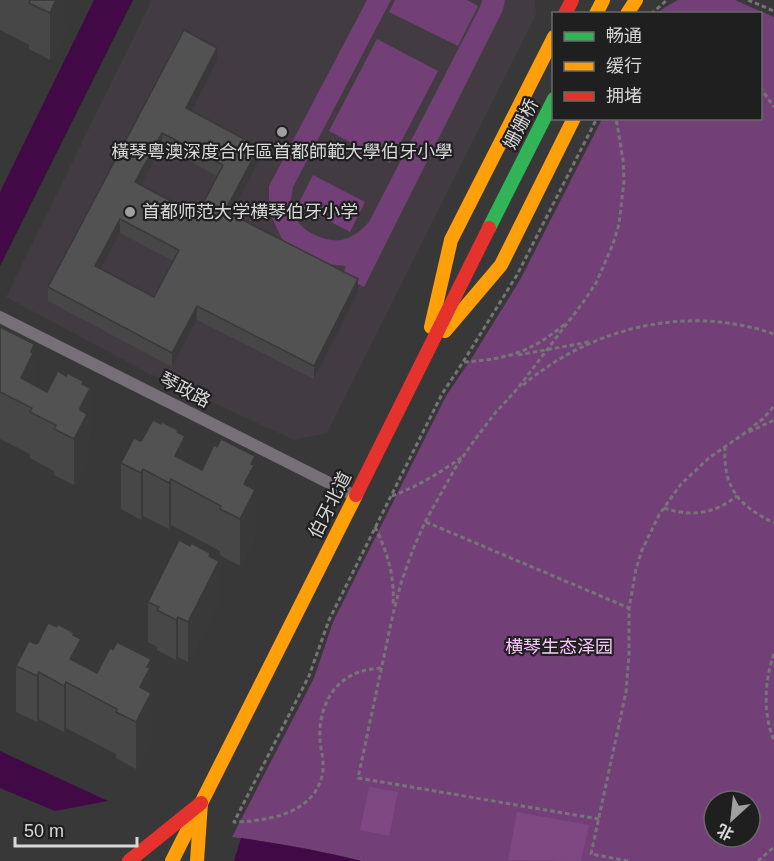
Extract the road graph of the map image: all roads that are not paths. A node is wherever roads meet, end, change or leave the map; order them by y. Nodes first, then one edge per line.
1 (552, 41) edge
2 (552, 103) edge
3 (573, 120) edge
4 (520, 165) joint
5 (0, 317) edge
6 (425, 355) junction
7 (355, 496) junction
8 (201, 803) junction
9 (129, 861) edge
10 (172, 861) edge
11 (197, 861) edge

1 - 6 main road
2 - 4 main road, 姗姗桥
3 - 6 main road
4 - 6 main road, 伯牙北道
5 - 7 street, 琴政路
6 - 7 main road, 伯牙北道
7 - 8 main road, 伯牙北道
8 - 9 main road
8 - 10 main road, 伯牙北道
8 - 11 main road

